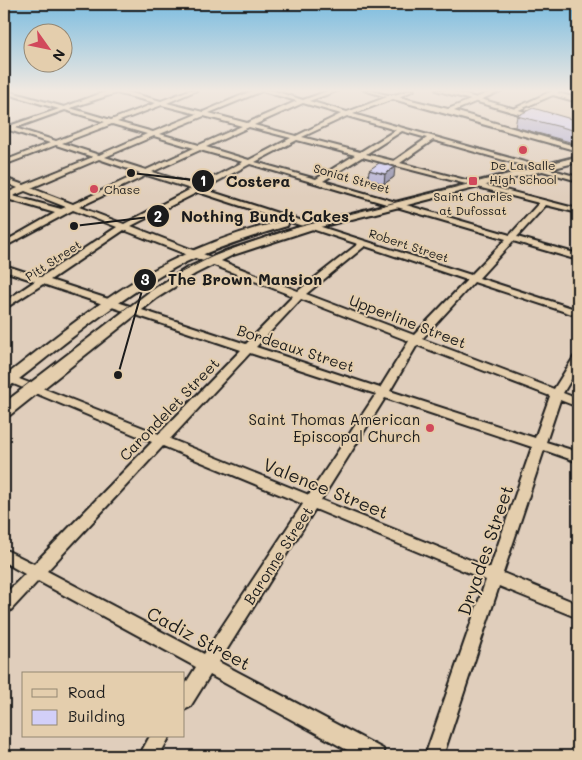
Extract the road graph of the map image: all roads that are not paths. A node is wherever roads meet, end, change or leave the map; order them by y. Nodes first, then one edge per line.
1 (103, 125) edge
2 (124, 125) edge
3 (174, 125) edge
4 (322, 125) edge
5 (384, 125) edge
6 (496, 125) edge
7 (247, 126) joint
8 (6, 128) edge
9 (400, 130) junction
10 (154, 134) junction
11 (296, 138) junction
12 (432, 138) junction
13 (57, 143) junction
14 (201, 147) junction
15 (578, 150) edge
16 (360, 155) junction
17 (99, 156) junction
18 (578, 159) edge
19 (251, 162) junction
20 (4, 163) edge
21 (394, 164) junction
22 (524, 164) junction
23 (542, 169) junction
24 (147, 172) junction
25 (578, 179) edge
26 (4, 180) edge
27 (458, 180) junction
28 (318, 181) junction
29 (477, 185) junction
30 (24, 188) junction
31 (199, 189) junction
32 (5, 197) edge
33 (382, 200) junction
34 (544, 203) junction
35 (399, 204) junction
36 (72, 207) junction
37 (62, 212) junction
38 (578, 212) edge
39 (296, 221) junction
40 (312, 226) junction
41 (124, 227) junction
42 (513, 238) junction
43 (364, 243) junction
44 (4, 245) edge
45 (194, 254) junction
46 (578, 257) edge
47 (212, 261) junction
48 (4, 268) edge
49 (474, 279) junction
50 (43, 280) junction
51 (300, 294) junction
52 (114, 303) junction
53 (4, 306) edge
54 (133, 310) junction
55 (578, 313) edge
56 (415, 340) junction
57 (250, 348) junction
58 (578, 359) edge
59 (6, 380) edge
60 (33, 388) junction
61 (383, 392) junction
62 (556, 395) junction
63 (578, 403) edge
64 (4, 411) edge
65 (161, 441) junction
66 (540, 444) junction
67 (578, 456) edge
68 (312, 502) junction
69 (4, 555) edge
70 (36, 572) junction
71 (495, 577) junction
72 (4, 606) edge
73 (578, 611) edge
74 (207, 665) junction
75 (185, 699) edge
76 (160, 738) edge
77 (148, 756) edge
78 (376, 756) edge
79 (434, 756) edge

1 - 13 street
2 - 10 street, Soniat Street
3 - 10 street
4 - 11 street, Pitt Street
5 - 9 street
6 - 15 street
7 - 11 street
7 - 14 street
8 - 13 street, Robert Street
9 - 12 street
9 - 16 street
10 - 14 street, Soniat Street
10 - 17 street
11 - 16 street
11 - 19 street, Pitt Street
12 - 21 street
12 - 22 street
13 - 17 street, Robert Street
13 - 20 street
14 - 19 street, Soniat Street
14 - 24 street
15 - 22 main road
16 - 21 street
16 - 28 street
17 - 24 street, Robert Street
17 - 30 street
18 - 23 main road
19 - 28 street, Soniat Street
19 - 31 street, Pitt Street
21 - 27 street
22 - 23 street
22 - 27 main road
23 - 25 street
23 - 29 main road
24 - 31 street, Robert Street
24 - 36 street
26 - 30 street, Upperline Street
27 - 29 street
27 - 33 main road
28 - 33 street, Soniat Street
29 - 34 street
29 - 35 main road
30 - 32 street
30 - 36 street, Upperline Street
31 - 39 street, Robert Street
31 - 41 street, Pitt Street
32 - 37 street
33 - 35 street, Soniat Street
33 - 39 main road
34 - 38 street
34 - 42 street, Baronne Street
35 - 40 main road
35 - 42 street, Soniat Street
36 - 37 street
36 - 41 street, Upperline Street
37 - 44 street
39 - 40 street, Robert Street
39 - 45 main road
40 - 43 street, Robert Street
40 - 47 main road
41 - 45 street, Upperline Street
41 - 50 street, Pitt Street
42 - 46 street, Soniat Street
42 - 49 street, Baronne Street
43 - 49 street, Robert Street
43 - 51 street, Carondelet Street
45 - 47 street, Upperline Street
45 - 52 main road
47 - 51 street, Upperline Street
47 - 54 main road
48 - 50 street, Bordeaux Street
49 - 55 street, Robert Street
49 - 56 street, Baronne Street
50 - 52 street, Bordeaux Street
50 - 53 street, Pitt Street
51 - 56 street, Upperline Street
51 - 57 street, Carondelet Street
52 - 54 street, Bordeaux Street
52 - 59 main road
54 - 57 street, Bordeaux Street
54 - 60 main road
56 - 61 street, Baronne Street
56 - 62 street, Upperline Street
57 - 61 street, Bordeaux Street
57 - 65 street, Carondelet Street
58 - 62 street, Dryades Street
59 - 60 street, Valence Street
60 - 64 main road
60 - 65 street, Valence Street
61 - 66 street, Bordeaux Street
61 - 68 street, Baronne Street
62 - 63 street, Upperline Street
62 - 66 street, Dryades Street
65 - 68 street, Valence Street
65 - 70 street, Carondelet Street
66 - 67 street, Bordeaux Street
66 - 71 street, Dryades Street
68 - 71 street, Valence Street
68 - 74 street, Baronne Street
69 - 70 street, Cadiz Street
70 - 72 street, Carondelet Street
70 - 74 street, Cadiz Street
71 - 73 street, Valence Street
71 - 79 street, Dryades Street
74 - 75 street, Baronne Street
74 - 78 street, Cadiz Street
76 - 77 street

